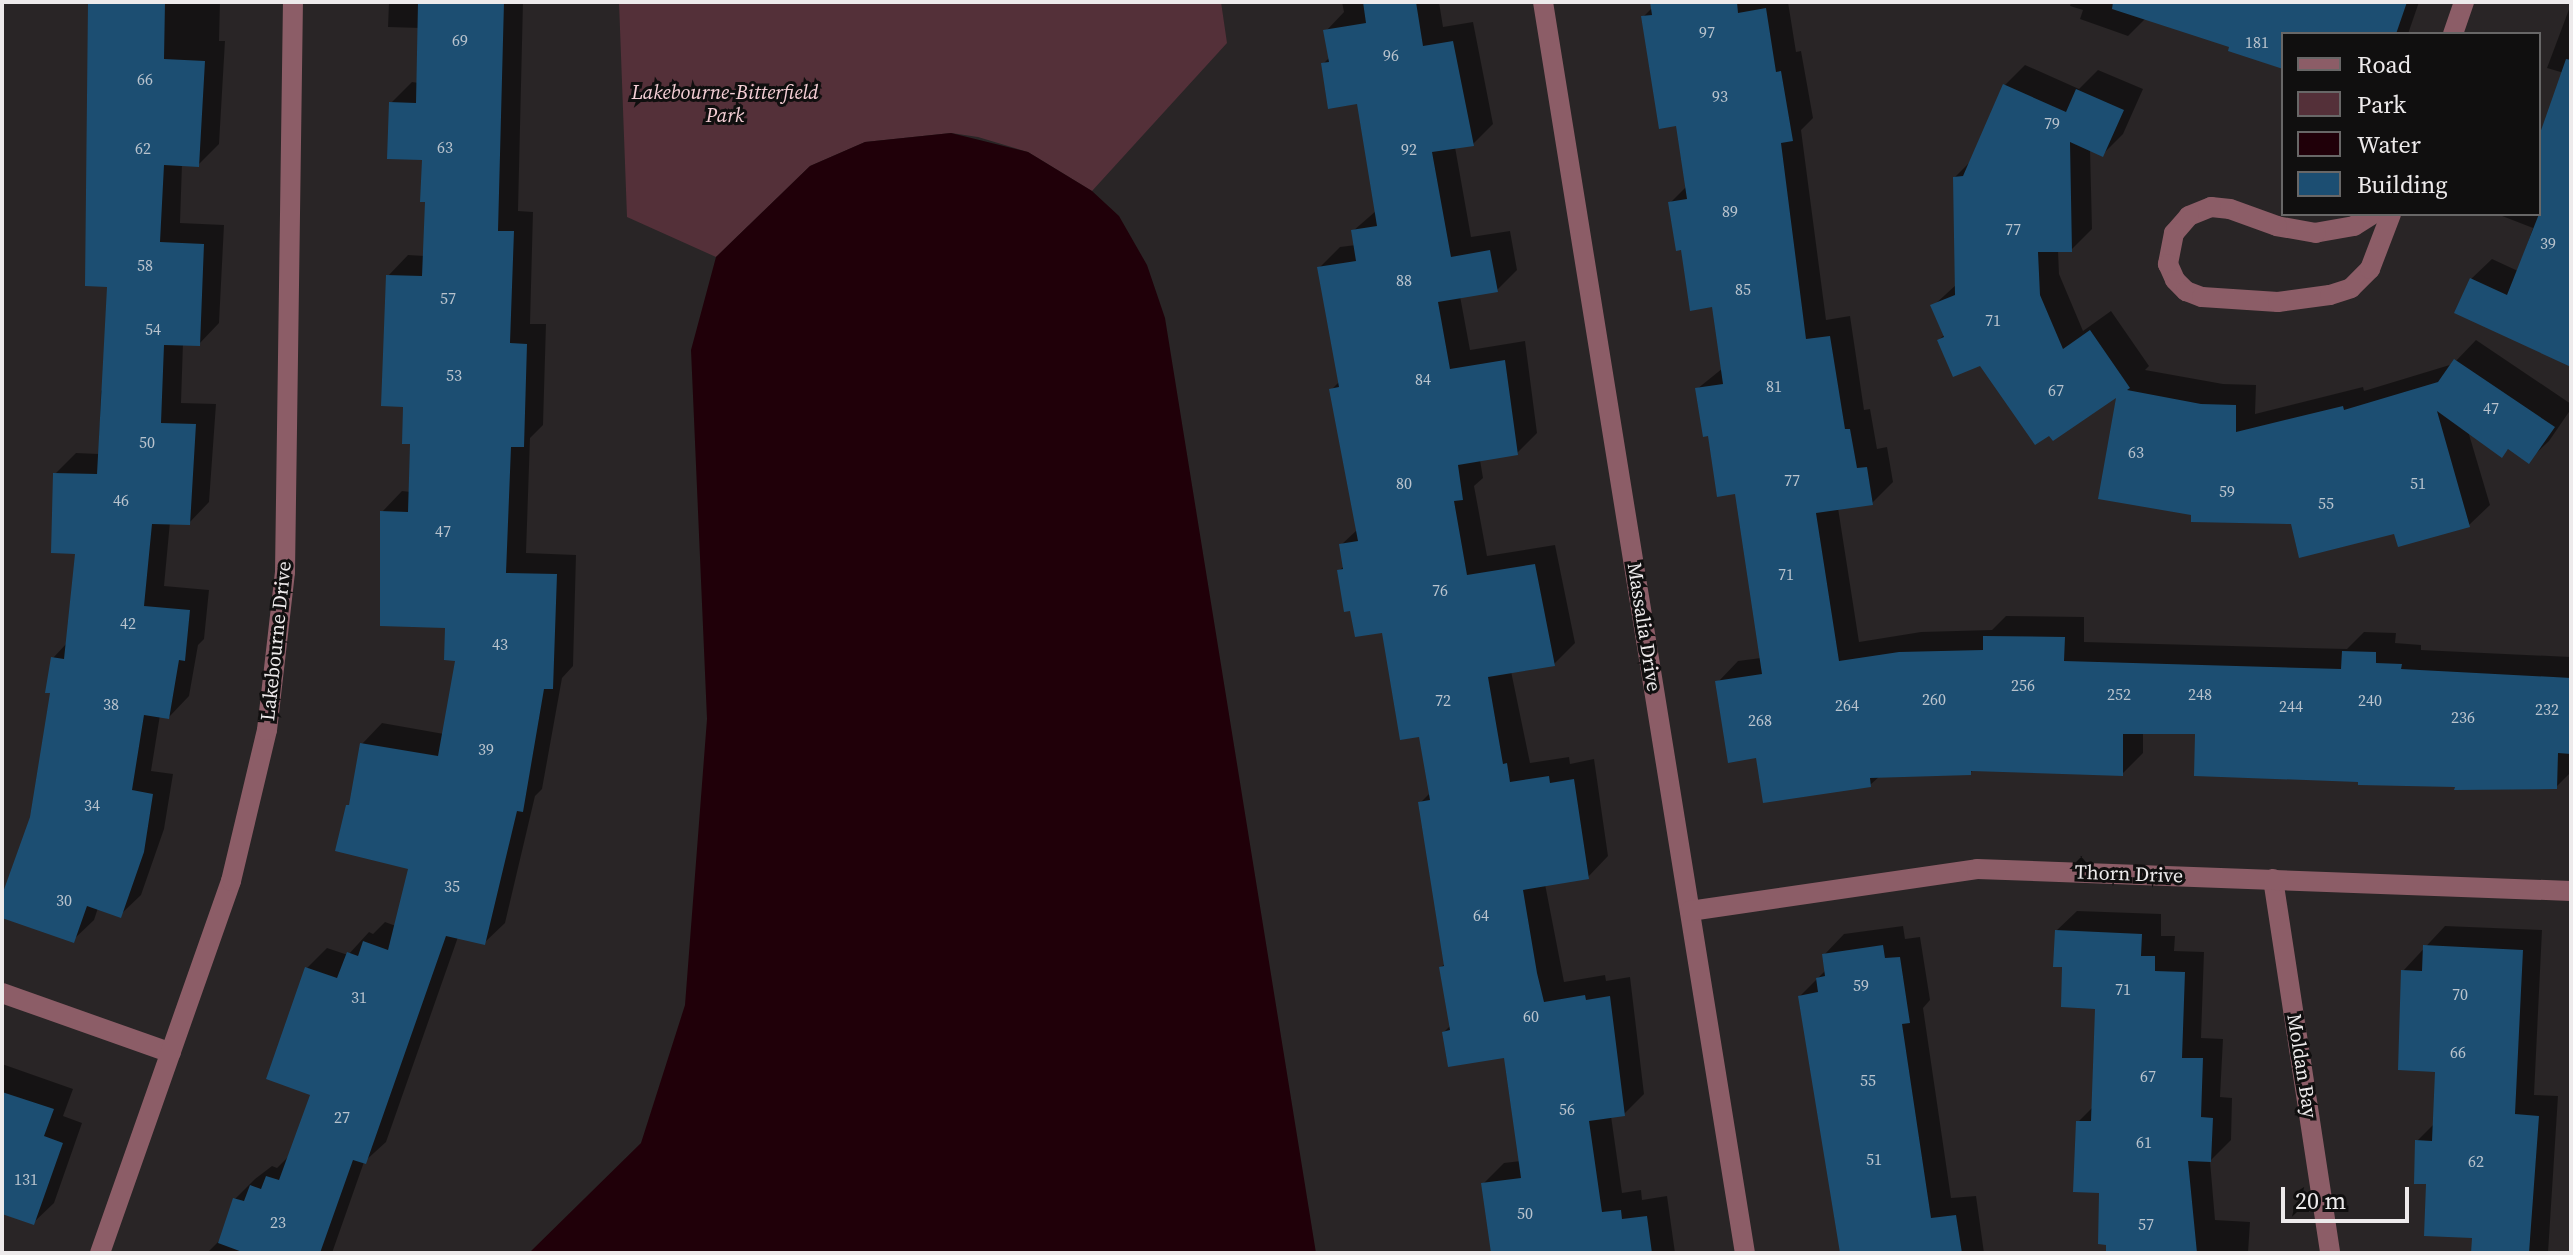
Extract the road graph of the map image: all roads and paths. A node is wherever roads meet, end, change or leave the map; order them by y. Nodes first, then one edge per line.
1 (293, 2) edge
2 (1543, 2) edge
3 (2464, 2) edge
4 (2454, 32) edge
5 (2370, 216) edge
6 (2390, 216) edge
7 (2273, 879) junction
8 (2571, 891) edge
9 (1690, 911) junction
10 (2, 993) edge
11 (171, 1053) junction
12 (100, 1253) edge
13 (1745, 1253) edge
14 (2330, 1253) edge

1 - 11 street, Lakebourne Drive
2 - 9 street, Massalia Drive
3 - 4 street
5 - 6 street
7 - 8 street, Thorn Drive
7 - 9 street, Thorn Drive
7 - 14 street, Moldan Bay
9 - 13 street, Massalia Drive
10 - 11 street
11 - 12 street, Lakebourne Drive

